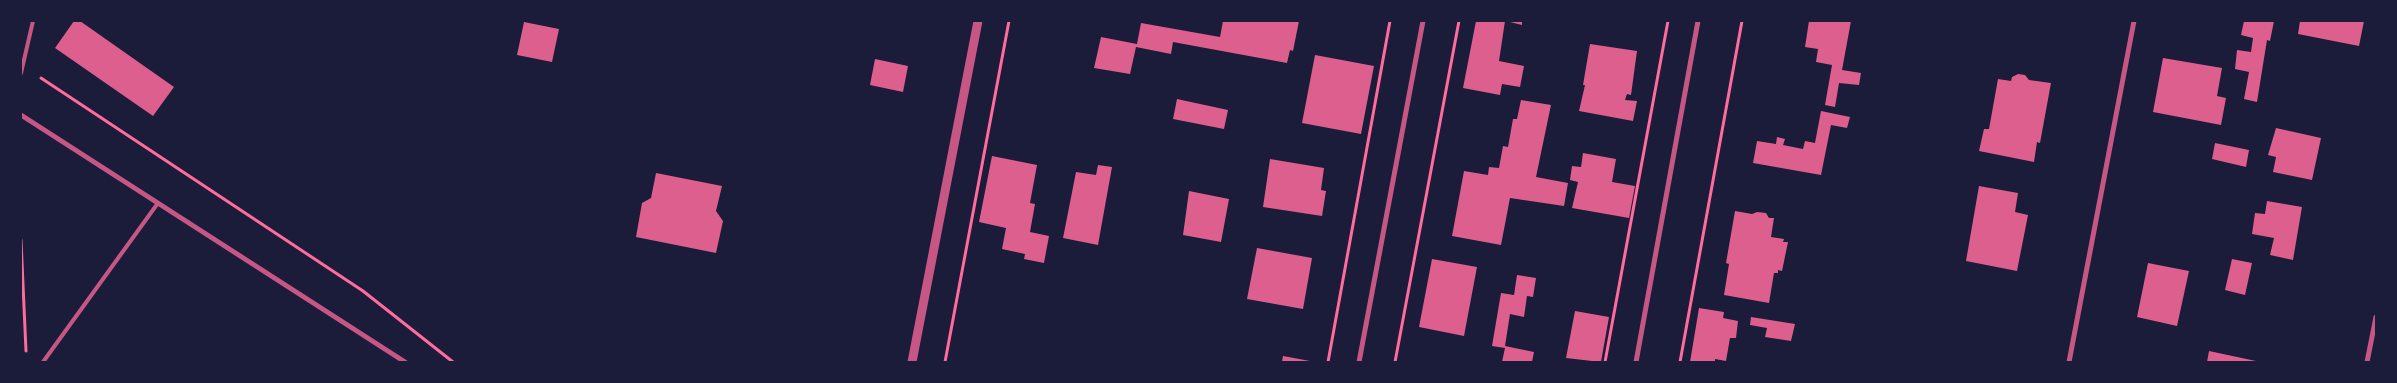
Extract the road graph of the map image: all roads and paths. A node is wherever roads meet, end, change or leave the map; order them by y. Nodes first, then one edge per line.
1 (33, 21) edge
2 (978, 21) edge
3 (1010, 21) edge
4 (1390, 21) edge
5 (1422, 21) edge
6 (1459, 21) edge
7 (1668, 21) edge
8 (1698, 21) edge
9 (1742, 21) edge
10 (2134, 21) edge
11 (23, 67) junction
12 (21, 73) edge
13 (21, 115) edge
14 (158, 203) junction
15 (21, 240) edge
16 (2376, 316) edge
17 (26, 352) dead end
18 (43, 362) edge
19 (405, 362) edge
20 (453, 362) edge
21 (912, 362) edge
22 (945, 362) edge
23 (1328, 362) edge
24 (1359, 362) edge
25 (1396, 362) edge
26 (1605, 362) edge
27 (1636, 362) edge
28 (1680, 362) edge
29 (2068, 362) edge
30 (2367, 362) edge

1 - 11 lane
2 - 21 street
3 - 22 path
4 - 23 path
5 - 24 street
6 - 25 path
7 - 26 path
8 - 27 street
9 - 28 path
10 - 29 street
11 - 12 lane
11 - 20 path
13 - 14 street
14 - 18 lane
14 - 19 street
15 - 17 path
16 - 30 street

